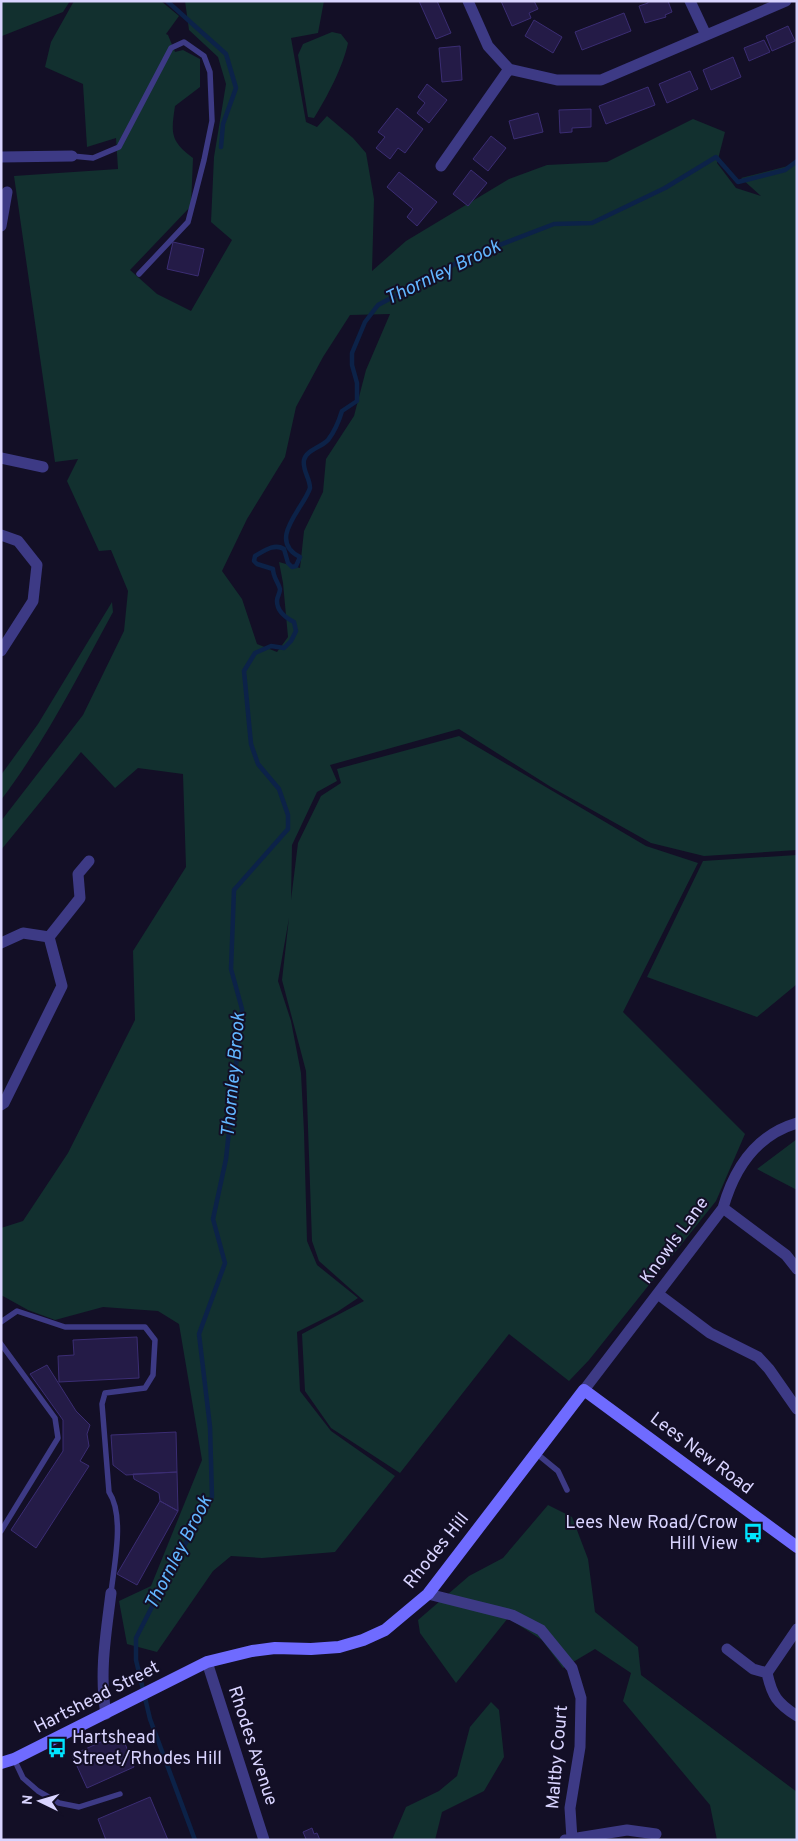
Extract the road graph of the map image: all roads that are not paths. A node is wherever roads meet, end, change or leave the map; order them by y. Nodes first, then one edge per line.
1 (468, 1) edge
2 (690, 1) edge
3 (786, 1) edge
4 (706, 34) junction
5 (509, 69) junction
6 (72, 156) joint
7 (1, 157) edge
8 (441, 166) dead end
9 (7, 192) dead end
10 (1, 226) edge
11 (139, 274) dead end
12 (1, 458) edge
13 (43, 467) dead end
14 (1, 535) edge
15 (1, 651) edge
16 (89, 861) dead end
17 (49, 937) junction
18 (1, 943) edge
19 (1, 1105) edge
20 (797, 1122) edge
21 (723, 1208) junction
22 (797, 1269) edge
23 (658, 1294) junction
24 (1, 1322) edge
25 (1, 1344) edge
26 (584, 1390) junction
27 (797, 1409) edge
28 (536, 1453) junction
29 (568, 1490) dead end
30 (1, 1531) edge
31 (797, 1547) edge
32 (111, 1593) joint
33 (428, 1594) junction
34 (797, 1628) edge
35 (727, 1650) dead end
36 (207, 1662) junction
37 (767, 1673) junction
38 (106, 1714) junction
39 (797, 1716) edge
40 (14, 1759) junction
41 (1, 1762) edge
42 (120, 1794) dead end
43 (656, 1834) dead end
44 (569, 1839) edge
45 (264, 1840) edge

1 - 5 street
2 - 4 street
3 - 4 street
4 - 5 street
5 - 8 street
6 - 7 street
6 - 11 lane
9 - 10 street
12 - 13 street
14 - 15 street
16 - 17 street
17 - 18 street
17 - 19 street
20 - 21 street, Knowls Lane
21 - 22 street
21 - 23 street, Knowls Lane
23 - 26 street, Knowls Lane
23 - 27 street
24 - 32 lane
25 - 30 lane
26 - 28 street, Rhodes Hill
26 - 31 street, Lees New Road
28 - 29 lane
28 - 33 street, Rhodes Hill
32 - 38 street
33 - 36 street, Rhodes Hill
33 - 44 street, Maltby Court
34 - 37 street
35 - 37 street
36 - 38 street, Hartshead Street
36 - 45 street, Rhodes Avenue
37 - 39 street
38 - 40 street, Hartshead Street
40 - 41 street, Hartshead Street
40 - 42 lane
43 - 44 street, Maltby Court

